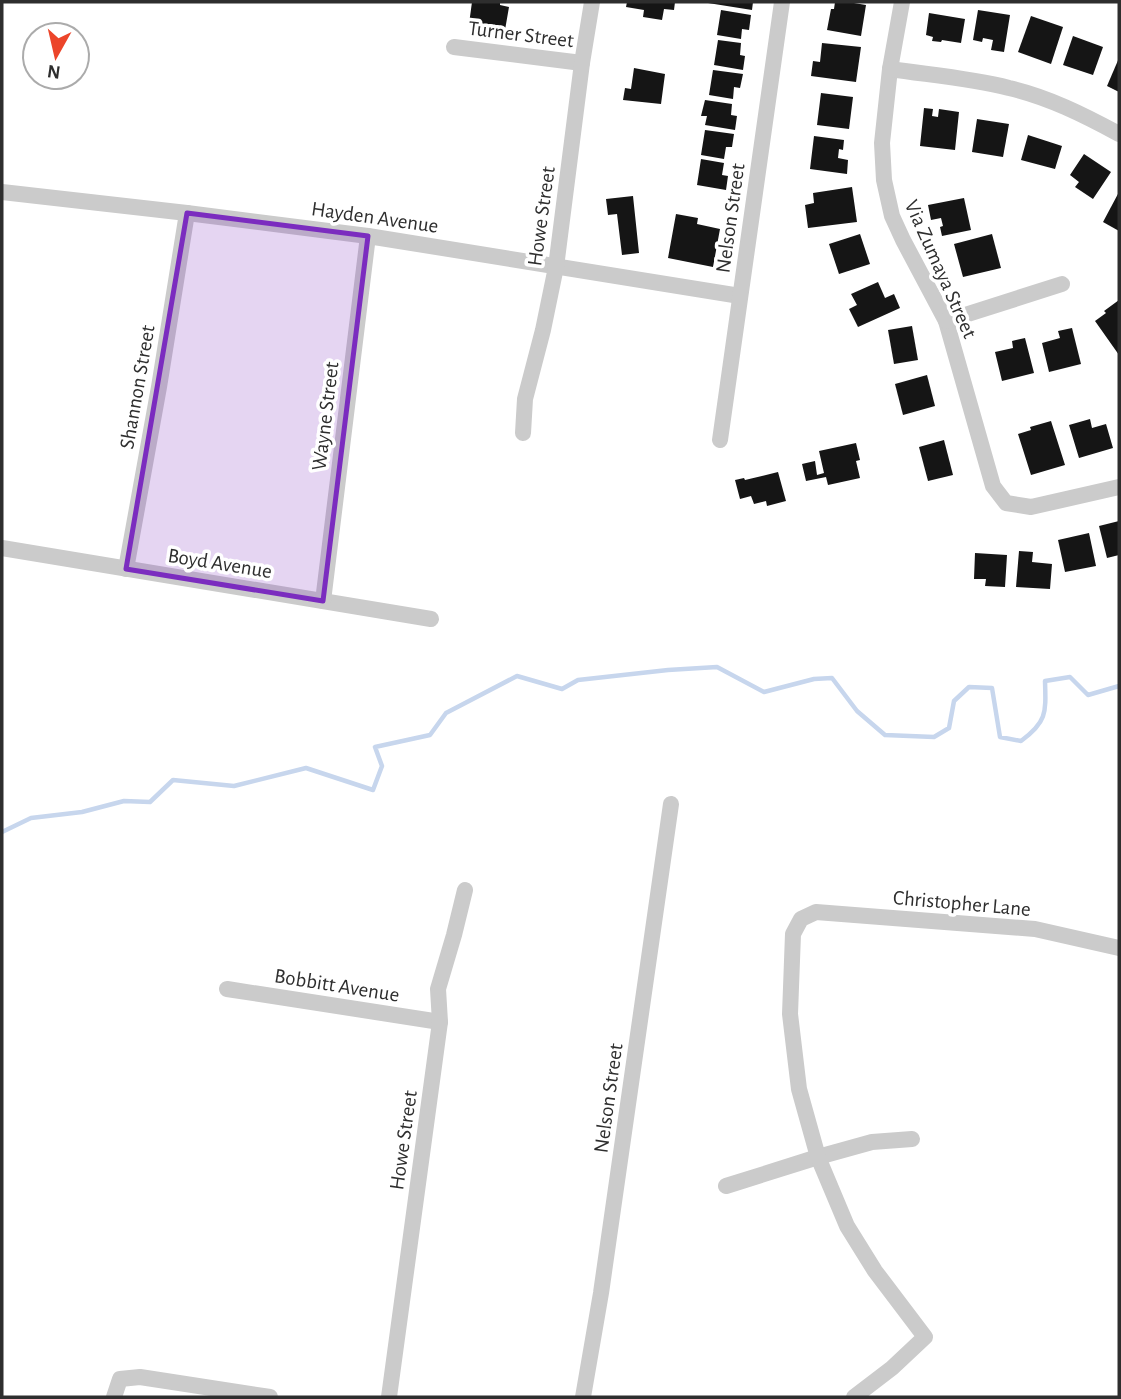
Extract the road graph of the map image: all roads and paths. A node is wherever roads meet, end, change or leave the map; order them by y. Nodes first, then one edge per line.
1 (592, 2) edge
2 (782, 2) edge
3 (902, 2) edge
4 (454, 47) dead end
5 (582, 63) junction
6 (890, 69) junction
7 (1119, 134) edge
8 (2, 192) edge
9 (187, 213) junction
10 (368, 236) junction
11 (556, 267) junction
12 (1062, 284) dead end
13 (740, 296) junction
14 (946, 321) junction
15 (523, 433) dead end
16 (720, 440) dead end
17 (1119, 487) edge
18 (2, 548) edge
19 (126, 569) junction
20 (323, 601) junction
21 (431, 618) dead end
22 (671, 804) dead end
23 (465, 890) dead end
24 (1119, 948) edge
25 (226, 989) dead end
26 (440, 1022) junction
27 (912, 1139) dead end
28 (818, 1157) junction
29 (726, 1186) dead end
30 (114, 1397) edge
31 (270, 1397) edge
32 (389, 1397) edge
33 (583, 1397) edge
34 (854, 1397) edge

1 - 5 street, Howe Street
2 - 13 street, Nelson Street
3 - 6 street, Via Zumaya Street
4 - 5 street, Turner Street
5 - 11 street, Howe Street
6 - 7 street
6 - 14 street, Via Zumaya Street
8 - 9 street, Hayden Avenue
9 - 10 street, Hayden Avenue
9 - 19 street, Shannon Street
10 - 11 street, Hayden Avenue
10 - 20 street, Wayne Street
11 - 13 street, Hayden Avenue
11 - 15 street, Howe Street
12 - 14 street
13 - 16 street, Nelson Street
14 - 17 street, Via Zumaya Street
18 - 19 street, Boyd Avenue
19 - 20 street, Boyd Avenue
20 - 21 street, Boyd Avenue
22 - 33 street, Nelson Street
23 - 26 street, Howe Street
24 - 28 street, Christopher Lane
25 - 26 street, Bobbitt Avenue
26 - 32 street, Howe Street
27 - 28 street
28 - 29 street
28 - 34 street
30 - 31 street

